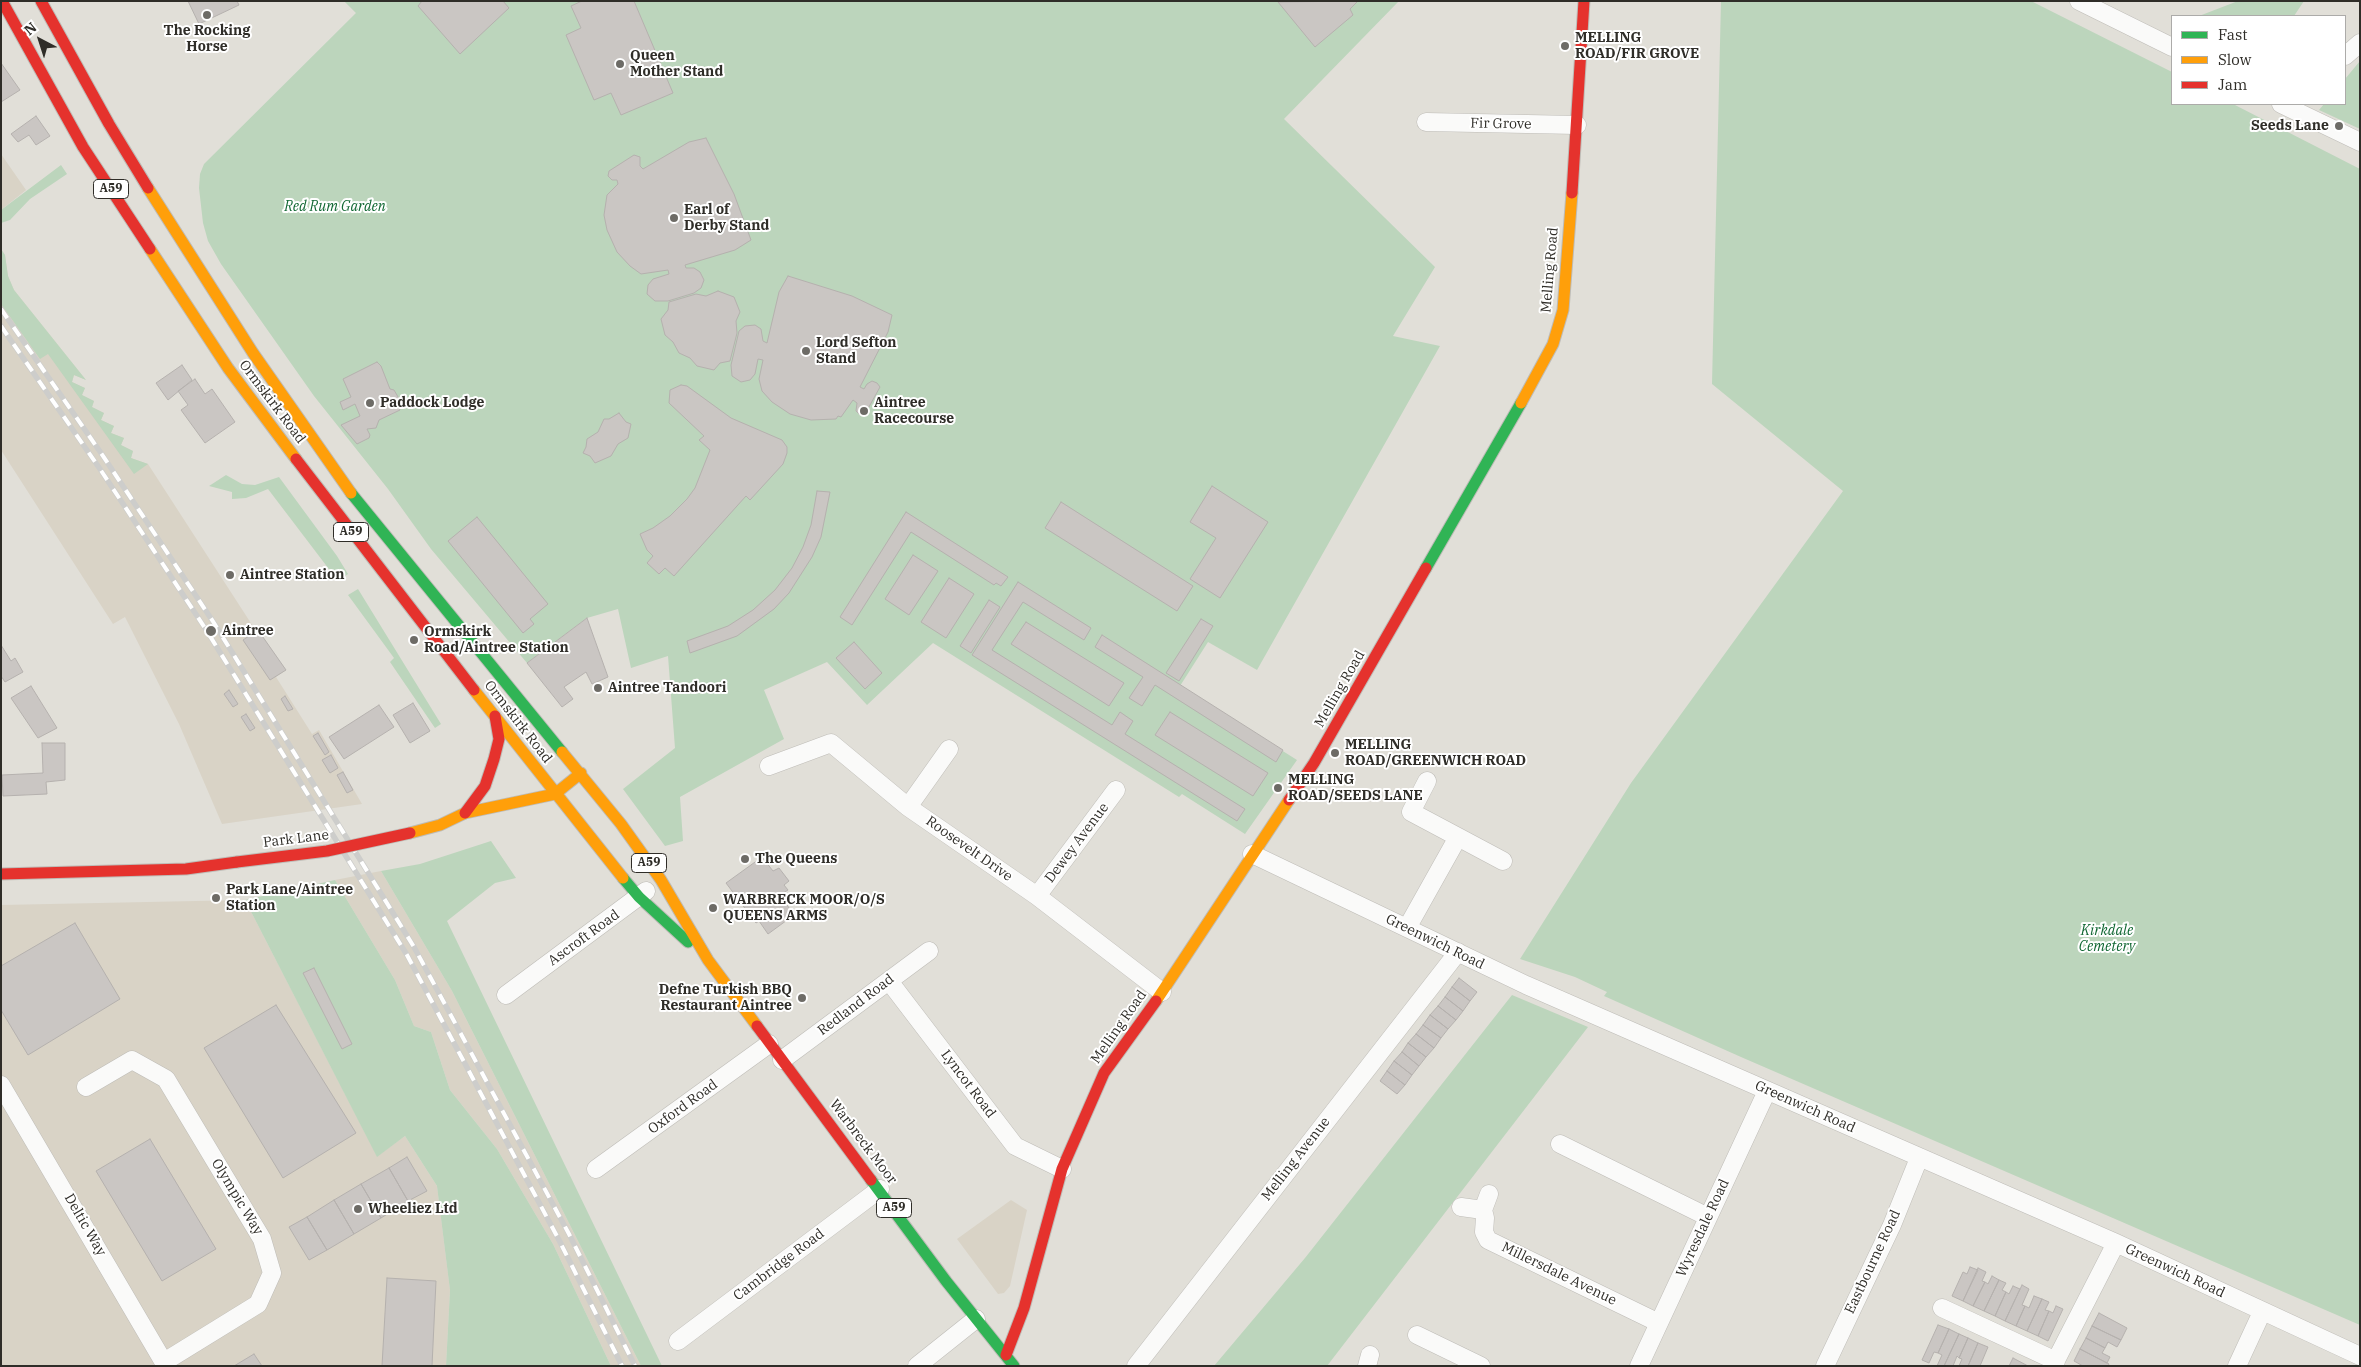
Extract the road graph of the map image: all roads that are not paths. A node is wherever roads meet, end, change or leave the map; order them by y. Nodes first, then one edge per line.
1 (2, 1) edge
2 (41, 1) edge
3 (1584, 1) edge
4 (2079, 1) edge
5 (2360, 43) edge
6 (2171, 47) edge
7 (2346, 55) edge
8 (2283, 105) edge
9 (1426, 122) dead end
10 (1577, 125) junction
11 (2360, 142) edge
12 (495, 716) junction
13 (949, 749) dead end
14 (768, 766) dead end
15 (581, 774) junction
16 (1427, 781) dead end
17 (1116, 790) dead end
18 (555, 794) junction
19 (908, 807) junction
20 (465, 814) junction
21 (1458, 837) junction
22 (1252, 854) junction
23 (1502, 861) dead end
24 (1, 874) edge
25 (661, 880) junction
26 (1037, 896) junction
27 (639, 897) junction
28 (1407, 928) junction
29 (929, 951) dead end
30 (1458, 952) junction
31 (708, 960) junction
32 (889, 981) junction
33 (1162, 992) junction
34 (506, 995) dead end
35 (769, 1044) junction
36 (782, 1060) junction
37 (1, 1085) edge
38 (86, 1086) dead end
39 (1767, 1091) junction
40 (1560, 1144) dead end
41 (1919, 1158) junction
42 (1062, 1168) junction
43 (596, 1170) dead end
44 (880, 1190) junction
45 (1461, 1207) dead end
46 (1708, 1217) junction
47 (2116, 1243) junction
48 (1942, 1308) dead end
49 (2262, 1312) junction
50 (976, 1318) junction
51 (1658, 1323) junction
52 (1416, 1335) dead end
53 (678, 1341) dead end
54 (1006, 1355) junction
55 (2360, 1356) edge
56 (2055, 1363) edge
57 (165, 1364) edge
58 (917, 1366) edge
59 (1014, 1366) edge
60 (1136, 1366) edge
61 (1481, 1366) edge
62 (1638, 1366) edge
63 (1825, 1366) edge
64 (2238, 1366) edge

1 - 12 main road, Ormskirk Road / A59
2 - 15 main road, Ormskirk Road / A59
3 - 10 main road, Melling Road
4 - 6 street
5 - 7 street
8 - 11 street
9 - 10 street, Fir Grove
10 - 22 main road, Melling Road
12 - 18 main road, Ormskirk Road / A59
12 - 20 main road
13 - 19 street
14 - 19 street, Roosevelt Drive
15 - 18 main road, Park Lane
15 - 25 main road, Warbreck Moor / A59
16 - 21 street
17 - 26 street, Dewey Avenue
18 - 20 main road, Park Lane
18 - 27 main road, Warbreck Moor / A59
19 - 26 street, Roosevelt Drive
20 - 24 main road, Park Lane, bridge
21 - 23 street
21 - 28 street
22 - 28 street, Greenwich Road
22 - 33 main road, Melling Road
25 - 27 street, Ascroft Road
25 - 31 main road, Warbreck Moor / A59
26 - 33 street, Roosevelt Drive
27 - 31 main road, Warbreck Moor / A59
27 - 34 street, Ascroft Road
28 - 30 street, Greenwich Road
29 - 32 street, Redland Road
30 - 39 street, Greenwich Road
30 - 60 street, Melling Avenue
31 - 35 main road, Warbreck Moor / A59
32 - 36 street, Redland Road
32 - 42 street, Lyncot Road
33 - 42 main road, Melling Road
35 - 36 main road, Warbreck Moor / A59
35 - 43 street, Oxford Road
36 - 44 main road, Warbreck Moor / A59
37 - 57 street, Deltic Way
38 - 57 street, Olympic Way
39 - 41 street, Greenwich Road
39 - 46 street, Wyresdale Road
40 - 46 street
41 - 47 street, Greenwich Road
41 - 63 street, Eastbourne Road
42 - 54 main road, Melling Road
44 - 50 main road, Warbreck Moor / A59
44 - 53 street, Cambridge Road
45 - 51 street, Millersdale Avenue
46 - 51 street, Wyresdale Road
47 - 49 street, Greenwich Road
47 - 56 street
48 - 56 street
49 - 55 street, Greenwich Road
49 - 64 street
50 - 54 main road, Warbreck Moor / A59
50 - 58 street
51 - 62 street, Wyresdale Road
52 - 61 street
54 - 59 main road, Warbreck Moor / A59

